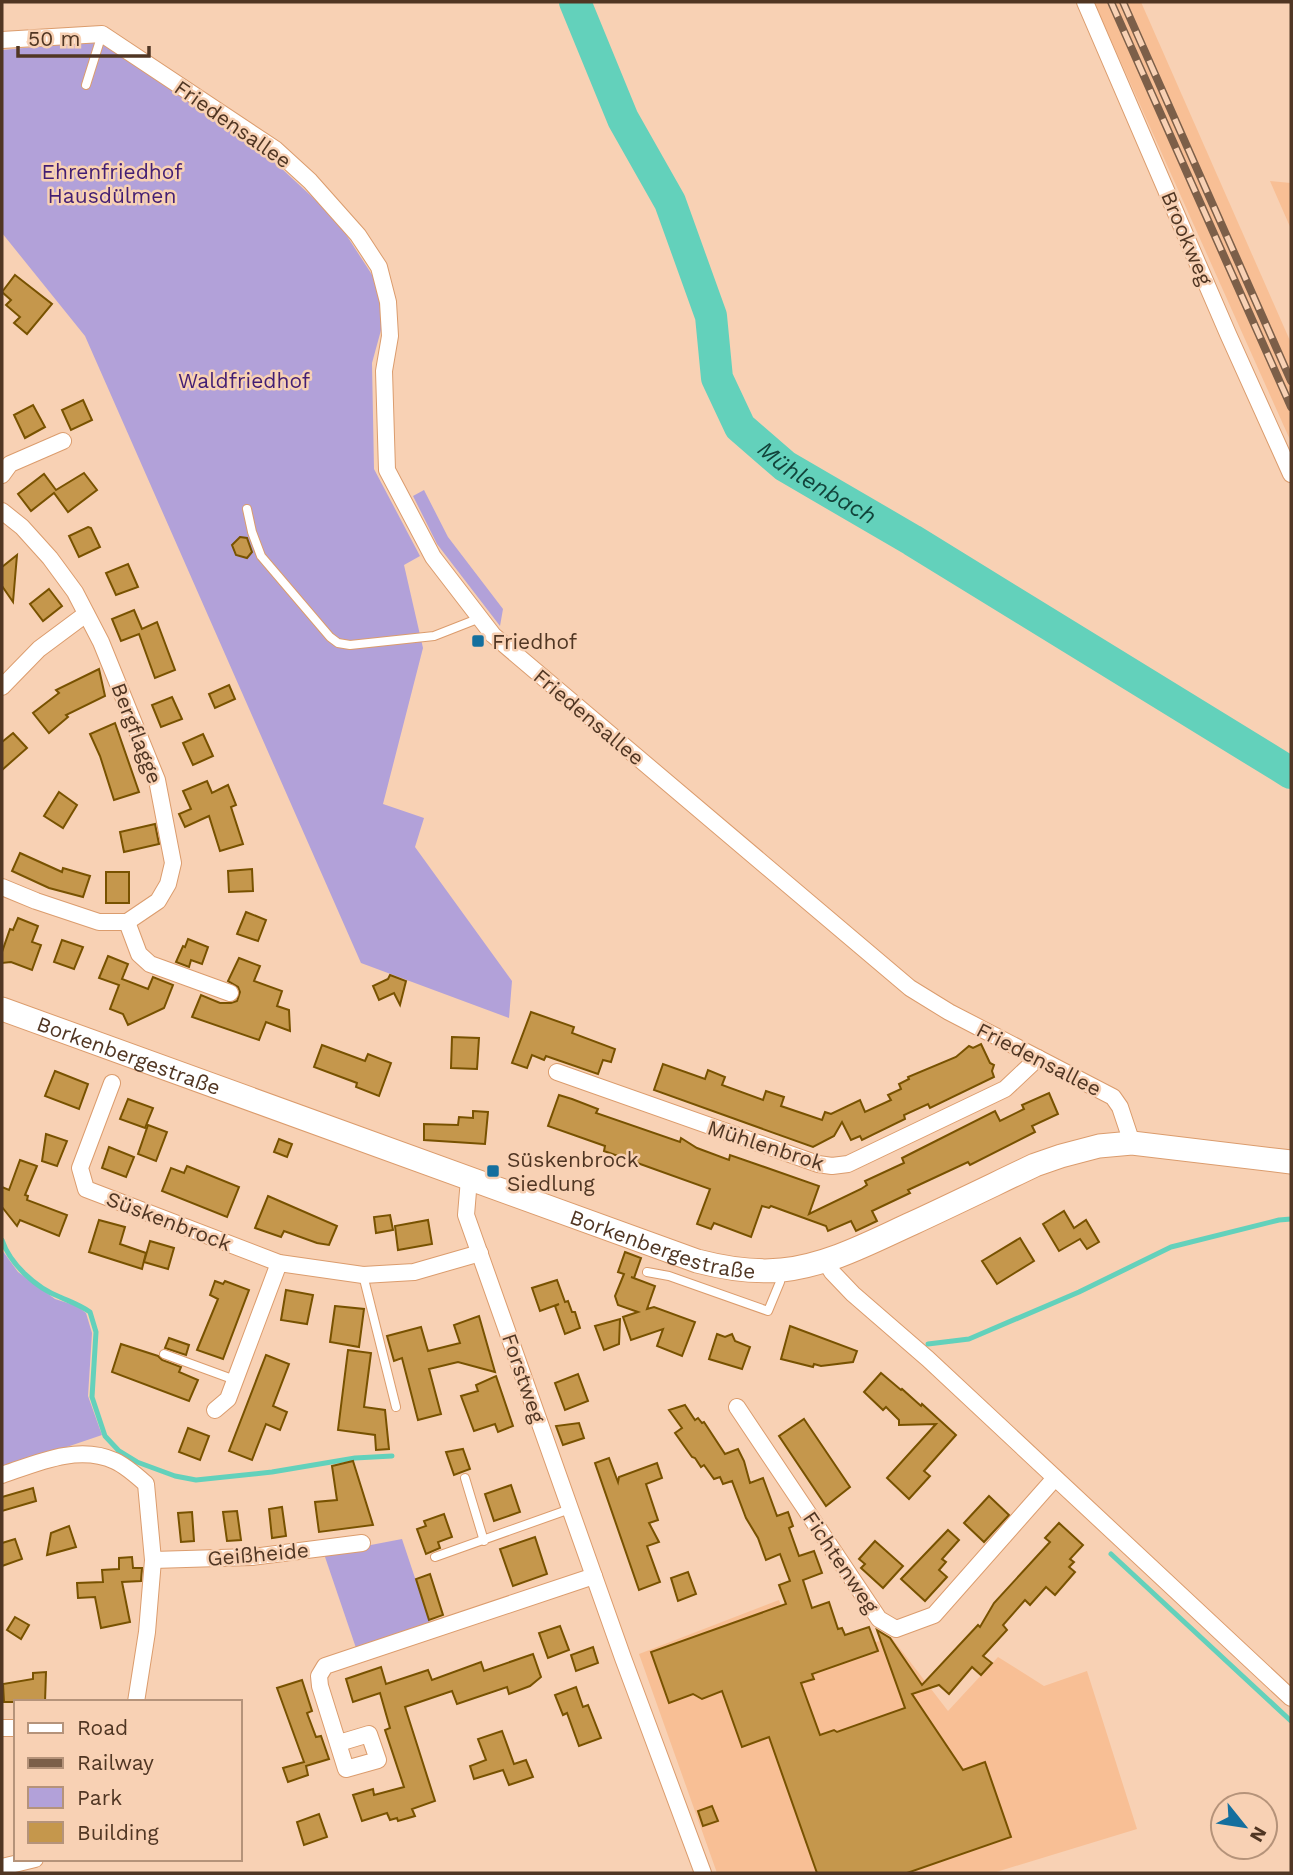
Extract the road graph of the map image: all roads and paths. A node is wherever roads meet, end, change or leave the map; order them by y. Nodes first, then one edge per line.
1 (1085, 2) edge
2 (102, 34) junction
3 (2, 40) edge
4 (86, 85) dead end
5 (63, 441) dead end
6 (1291, 474) edge
7 (2, 475) edge
8 (247, 509) dead end
9 (2, 512) edge
10 (86, 614) junction
11 (480, 618) junction
12 (2, 687) edge
13 (2, 887) edge
14 (127, 922) junction
15 (230, 993) dead end
16 (2, 1009) edge
17 (1038, 1058) junction
18 (557, 1072) dead end
19 (112, 1083) dead end
20 (1132, 1143) junction
21 (1291, 1162) edge
22 (469, 1179) junction
23 (480, 1254) junction
24 (825, 1261) junction
25 (279, 1263) junction
26 (781, 1270) junction
27 (647, 1272) dead end
28 (363, 1275) junction
29 (164, 1353) dead end
30 (235, 1380) junction
31 (396, 1407) dead end
32 (737, 1407) dead end
33 (215, 1410) dead end
34 (2, 1475) edge
35 (465, 1478) dead end
36 (1055, 1478) junction
37 (570, 1509) junction
38 (484, 1541) junction
39 (362, 1543) dead end
40 (435, 1557) dead end
41 (153, 1560) junction
42 (594, 1576) junction
43 (1291, 1699) edge
44 (136, 1700) edge
45 (337, 1739) dead end
46 (27, 1861) edge
47 (2, 1867) edge
48 (703, 1873) edge

1 - 6 street, Brookweg
2 - 3 street
2 - 4 lane
2 - 11 street, Friedensallee
5 - 7 street
8 - 11 lane
9 - 10 street, Bergflagge
10 - 12 street
10 - 14 street, Bergflagge
11 - 17 street, Friedensallee
13 - 14 street
14 - 15 street
16 - 22 street, Borkenbergestraße
17 - 18 street, Mühlenbrok
17 - 20 street, Friedensallee
19 - 25 street, Süskenbrock
20 - 21 street, Borkenbergestraße
20 - 24 street, Borkenbergestraße
22 - 23 street, Forstweg
22 - 26 street, Borkenbergestraße
23 - 28 street, Süskenbrock
23 - 37 street, Forstweg
24 - 26 street, Borkenbergestraße
24 - 36 street
25 - 28 street, Süskenbrock
25 - 30 street
26 - 27 lane
28 - 31 lane
29 - 30 lane
30 - 33 street
32 - 36 street, Fichtenweg
34 - 41 street
35 - 38 lane
36 - 43 street
37 - 38 lane
37 - 42 street, Forstweg
38 - 40 lane
39 - 41 street, Geißheide
41 - 44 street
42 - 45 street
42 - 48 street, Forstweg
46 - 47 street

